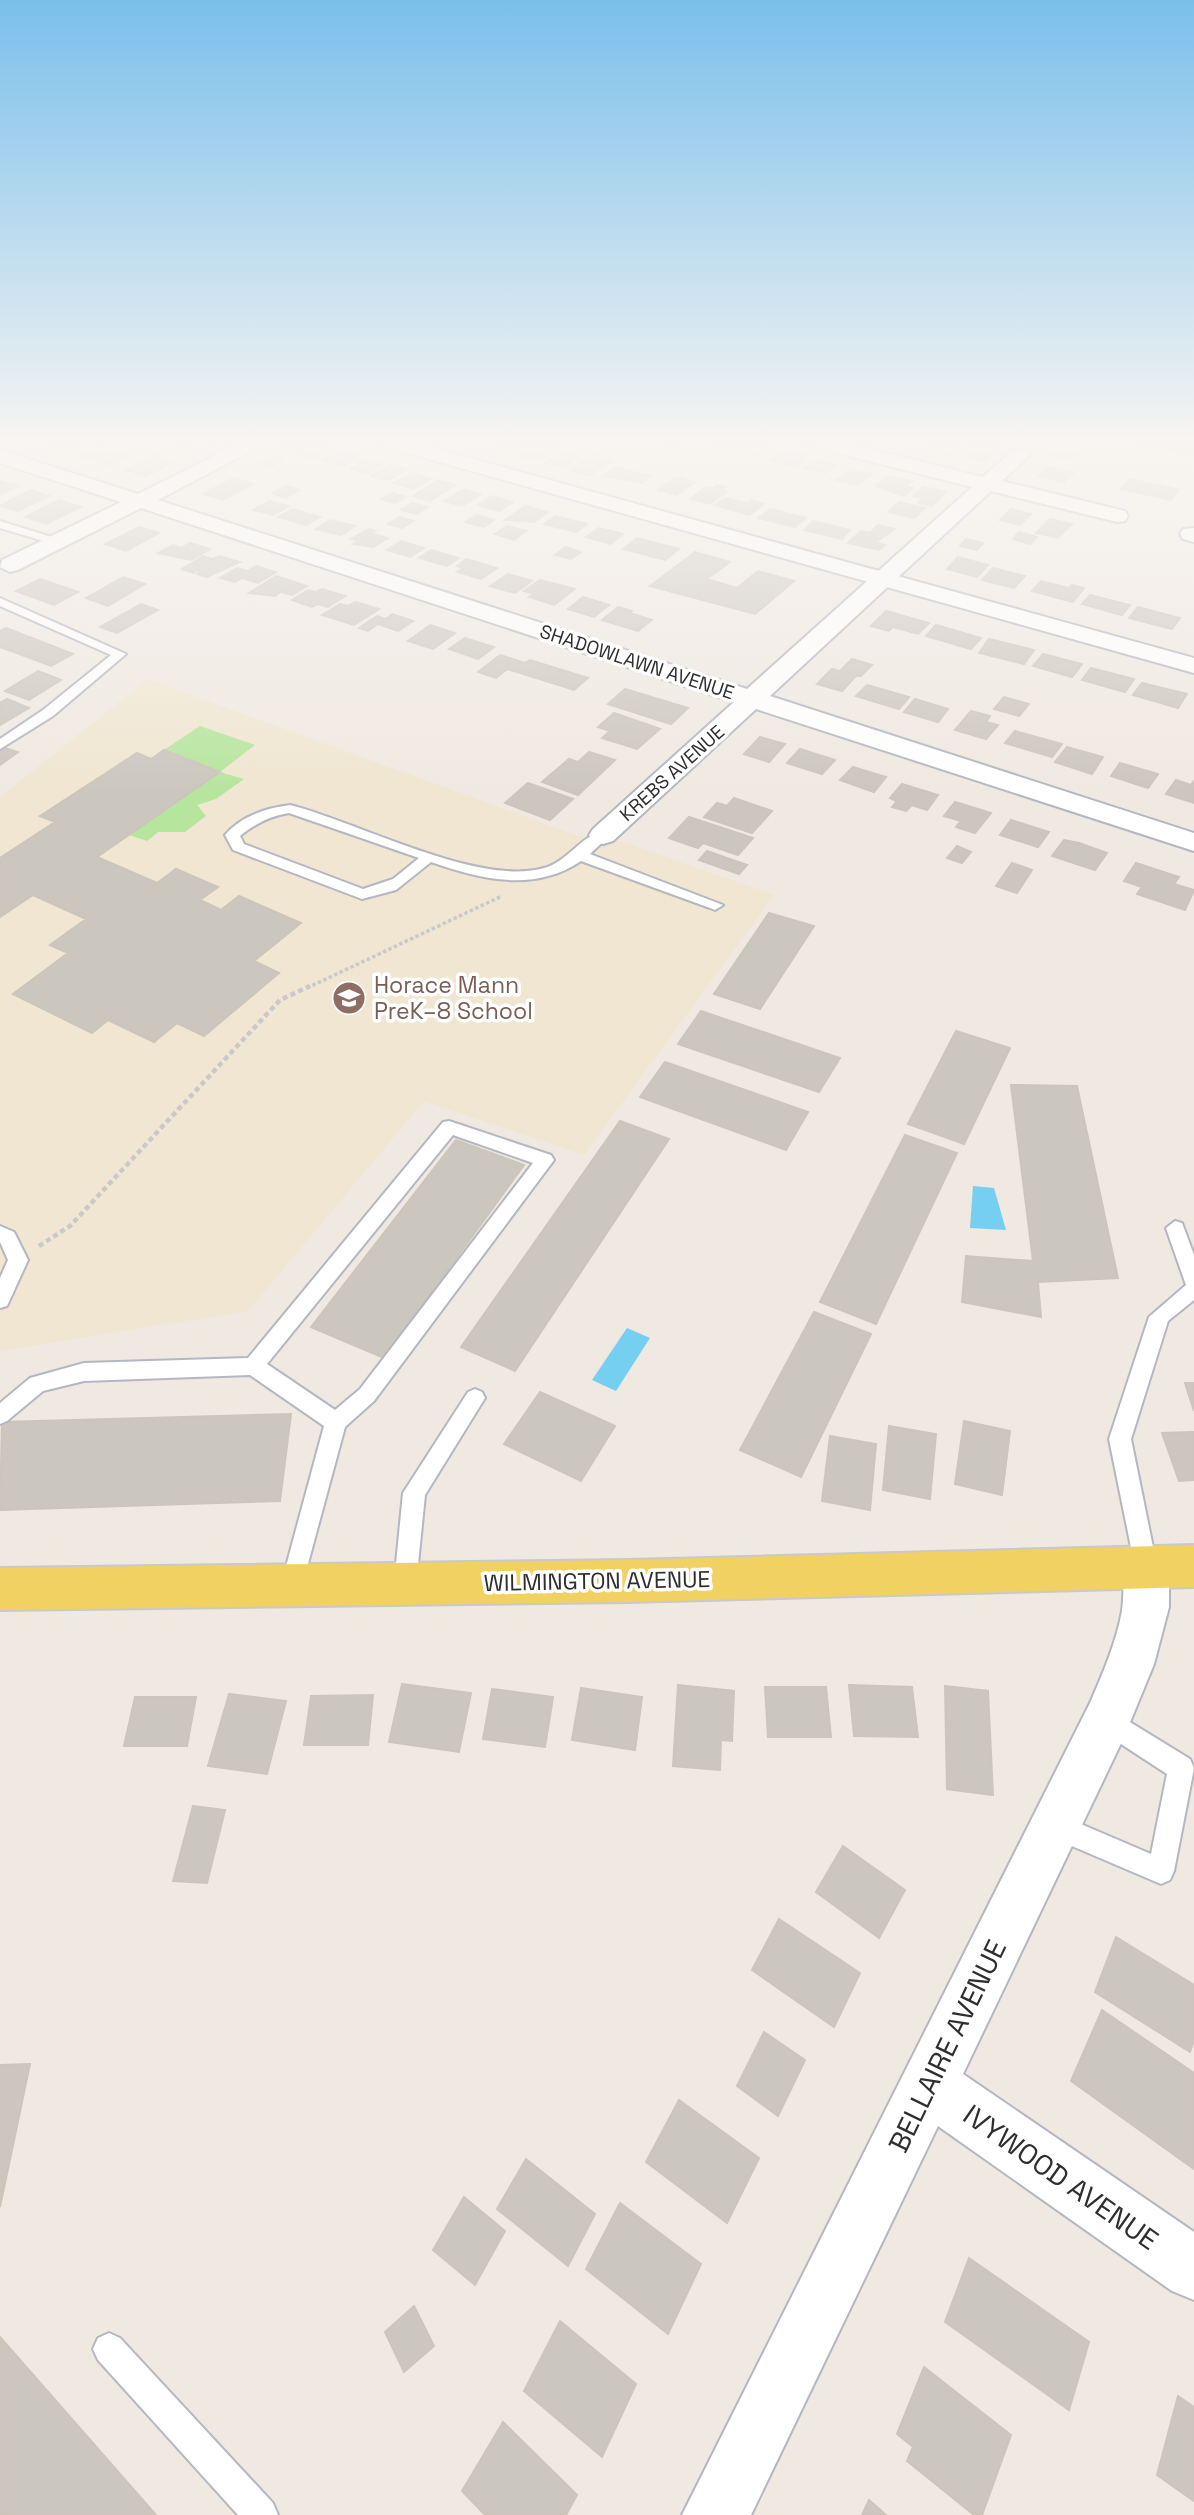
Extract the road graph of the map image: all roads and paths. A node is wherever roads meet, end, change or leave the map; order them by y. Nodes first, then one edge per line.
1 (26, 557) edge
2 (313, 557) edge
3 (804, 557) edge
4 (910, 557) edge
5 (10, 565) dead end
6 (885, 580) junction
7 (0, 602) edge
8 (1194, 666) edge
9 (754, 700) junction
10 (0, 746) edge
11 (603, 835) joint
12 (1194, 842) edge
13 (579, 855) junction
14 (429, 856) junction
15 (545, 873) junction
16 (715, 905) dead end
17 (1175, 1228) dead end
18 (0, 1233) edge
19 (18, 1259) junction
20 (1194, 1282) edge
21 (1194, 1289) edge
22 (0, 1300) edge
23 (253, 1366) junction
24 (475, 1398) dead end
25 (0, 1415) edge
26 (336, 1422) junction
27 (1170, 1566) edge
28 (405, 1584) junction
29 (292, 1586) junction
30 (0, 1589) edge
31 (1107, 1720) junction
32 (1054, 1825) junction
33 (929, 2085) junction
34 (1194, 2269) edge
35 (109, 2349) dead end
36 (261, 2515) edge
37 (716, 2515) edge

1 - 5 street
2 - 9 street, SHADOWLAWN AVENUE
3 - 6 street
4 - 6 street, KREBS AVENUE
6 - 8 street
6 - 9 street, KREBS AVENUE
7 - 10 lane
9 - 11 street, KREBS AVENUE
9 - 12 street, SHADOWLAWN AVENUE
11 - 13 lane
13 - 15 lane
13 - 16 lane
14 - 14 lane
14 - 15 lane
15 - 19 path
17 - 20 lane
18 - 19 lane
19 - 22 lane
21 - 27 lane
23 - 25 lane
23 - 26 lane
23 - 26 lane
24 - 28 lane
26 - 29 lane
27 - 28 main road, WILMINGTON AVENUE
27 - 31 street, BELLAIRE AVENUE
28 - 29 main road, WILMINGTON AVENUE
29 - 30 main road, WILMINGTON AVENUE
31 - 32 street, BELLAIRE AVENUE
31 - 32 lane
32 - 33 street, BELLAIRE AVENUE
33 - 34 street, IVYWOOD AVENUE
33 - 37 street, BELLAIRE AVENUE
35 - 36 lane

